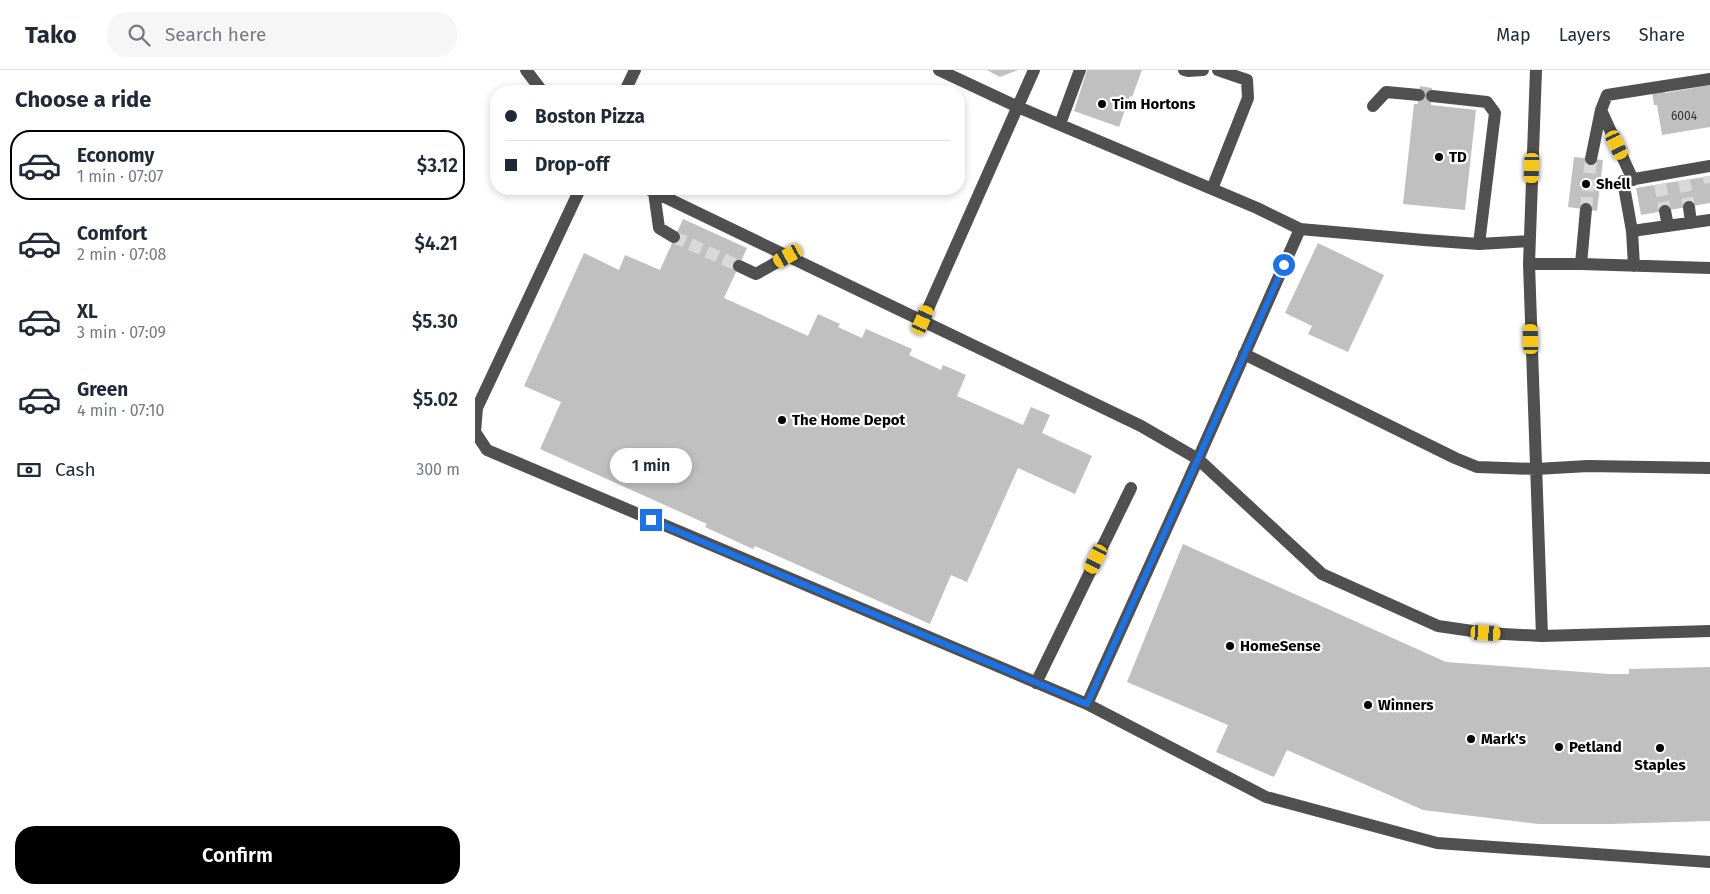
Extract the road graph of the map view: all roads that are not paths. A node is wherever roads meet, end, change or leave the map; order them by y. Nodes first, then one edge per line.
1 (526, 70) edge
2 (635, 70) edge
3 (939, 70) edge
4 (1034, 70) edge
5 (1080, 70) edge
6 (1184, 70) edge
7 (1203, 70) edge
8 (1218, 70) edge
9 (1536, 70) edge
10 (1710, 79) edge
11 (537, 85) edge
12 (628, 85) edge
13 (1373, 106) dead end
14 (1018, 107) junction
15 (1601, 110) junction
16 (1060, 124) junction
17 (1591, 159) tunnel mouth
18 (1709, 169) edge
19 (1633, 180) junction
20 (1212, 189) junction
21 (577, 195) edge
22 (652, 195) edge
23 (661, 195) edge
24 (1689, 207) tunnel mouth
25 (1586, 209) tunnel mouth
26 (1665, 210) tunnel mouth
27 (1710, 220) edge
28 (1691, 223) junction
29 (1668, 226) junction
30 (1300, 229) junction
31 (1632, 232) junction
32 (675, 237) tunnel mouth
33 (1529, 241) junction
34 (1479, 244) junction
35 (788, 256) junction
36 (1529, 264) junction
37 (1581, 264) junction
38 (739, 266) tunnel mouth
39 (1633, 266) junction
40 (1710, 268) edge
41 (923, 320) junction
42 (1244, 354) junction
43 (475, 432) edge
44 (475, 432) edge
45 (1198, 459) junction
46 (1710, 468) edge
47 (1536, 469) junction
48 (1131, 488) dead end
49 (1710, 631) edge
50 (1542, 636) junction
51 (1036, 683) junction
52 (1087, 704) junction
53 (1710, 862) edge

1 - 11 lane
2 - 12 lane
3 - 14 lane
4 - 14 lane
5 - 16 lane
6 - 7 lane
8 - 20 lane
9 - 33 lane
10 - 15 lane
13 - 34 lane
14 - 16 lane
14 - 41 lane
15 - 17 lane
15 - 19 lane
16 - 20 lane
18 - 19 lane
19 - 31 lane
20 - 30 lane
21 - 44 lane
22 - 32 lane
23 - 35 lane
24 - 28 lane
25 - 37 lane
26 - 29 lane
27 - 28 lane
28 - 29 lane
29 - 31 lane
30 - 34 lane
30 - 42 lane
31 - 39 lane
33 - 34 lane
33 - 36 lane
35 - 38 lane
35 - 41 lane
36 - 37 lane
36 - 47 lane
37 - 39 lane
39 - 40 lane
41 - 45 lane
42 - 45 lane
42 - 47 lane
43 - 51 lane
45 - 50 lane
45 - 52 lane
46 - 47 lane
47 - 50 lane
48 - 51 lane
49 - 50 lane
51 - 52 lane
52 - 53 lane

